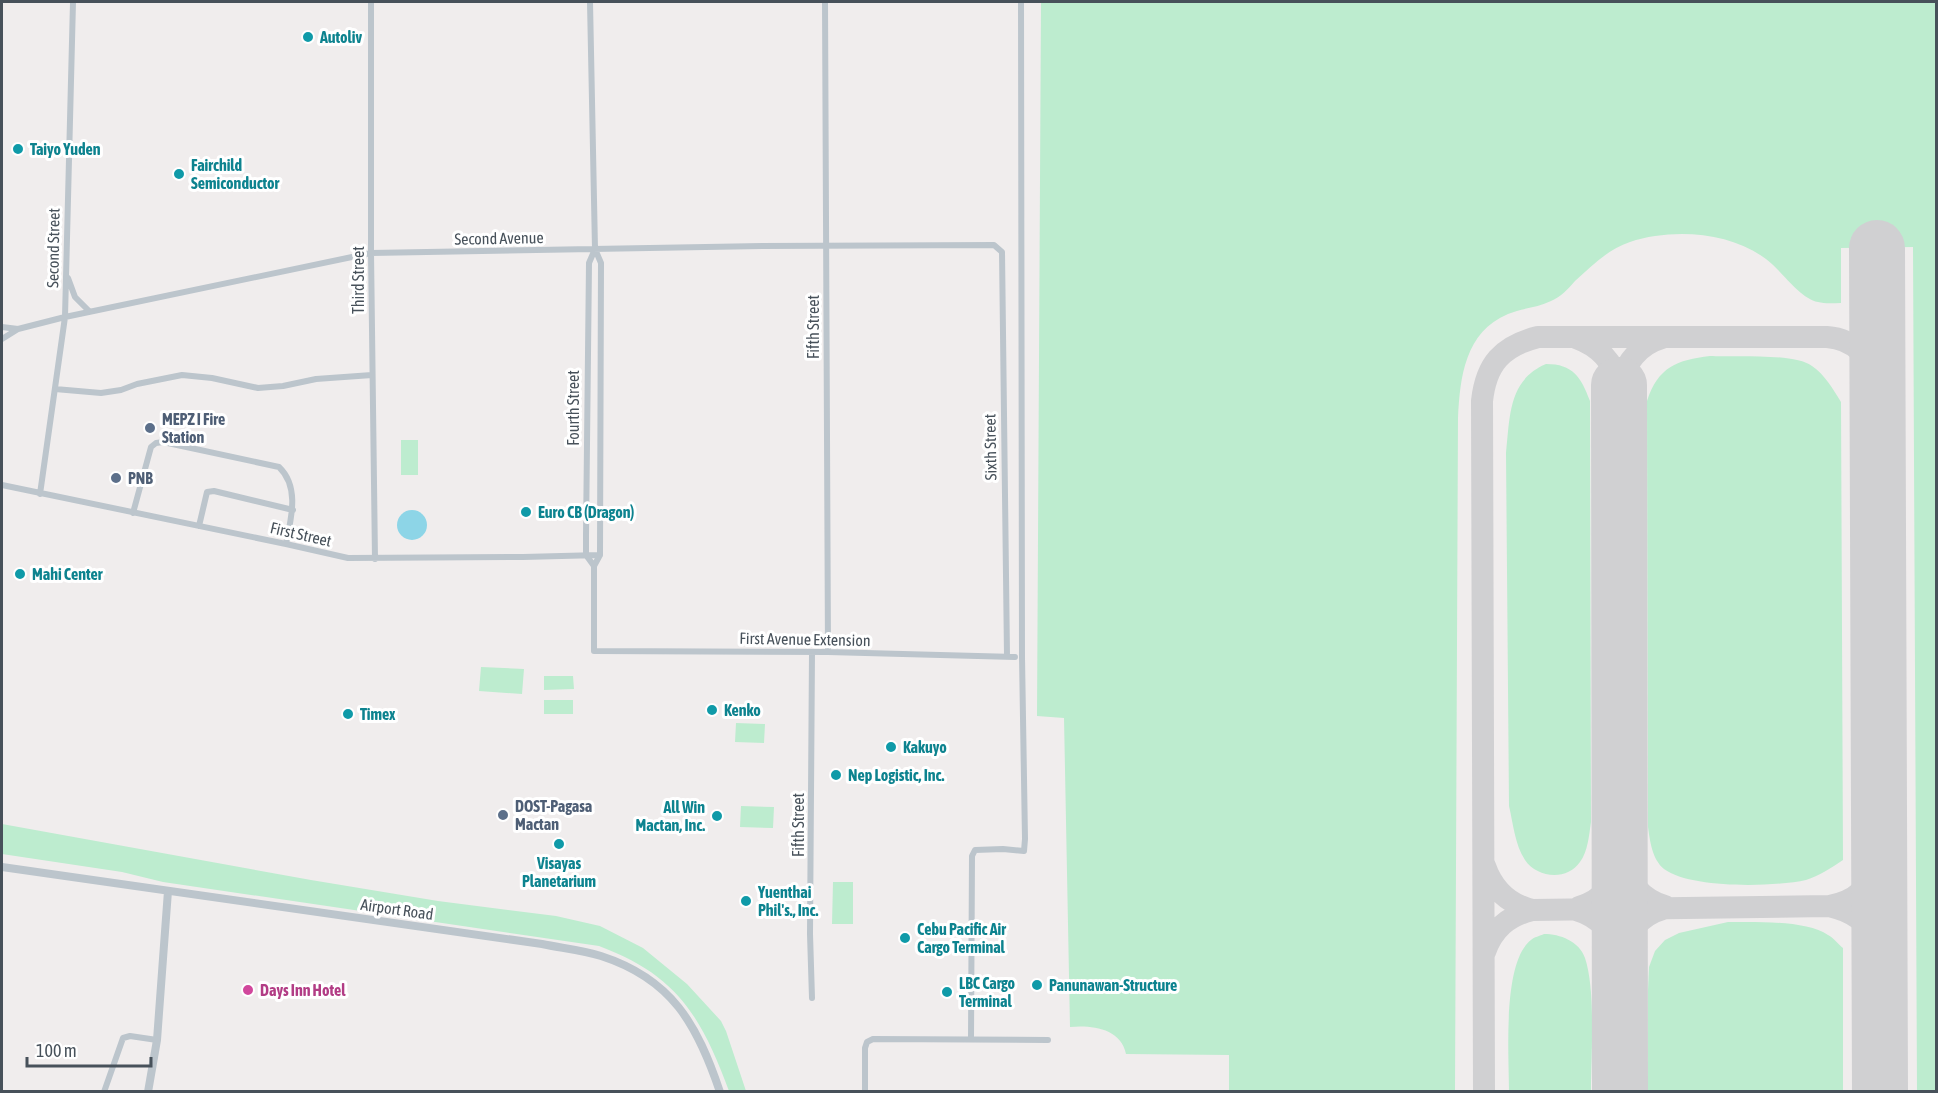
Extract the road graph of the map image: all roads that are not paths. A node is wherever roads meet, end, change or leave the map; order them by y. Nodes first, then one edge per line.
1 (73, 2) edge
2 (371, 2) edge
3 (590, 2) edge
4 (825, 2) edge
5 (1021, 2) edge
6 (988, 244) joint
7 (826, 246) junction
8 (595, 249) junction
9 (371, 253) junction
10 (66, 274) junction
11 (90, 312) junction
12 (65, 317) junction
13 (2, 327) edge
14 (18, 329) junction
15 (2, 339) edge
16 (601, 363) junction
17 (587, 364) junction
18 (372, 375) junction
19 (54, 390) junction
20 (587, 414) junction
21 (601, 414) junction
22 (586, 471) junction
23 (600, 471) junction
24 (2, 485) edge
25 (40, 494) junction
26 (293, 510) junction
27 (133, 513) junction
28 (199, 526) junction
29 (586, 535) junction
30 (600, 536) junction
31 (286, 544) junction
32 (586, 555) junction
33 (600, 555) junction
34 (375, 559) junction
35 (594, 566) junction
36 (594, 651) joint
37 (812, 652) junction
38 (828, 652) junction
39 (1007, 656) junction
40 (1015, 657) dead end
41 (2, 867) edge
42 (168, 891) junction
43 (812, 998) dead end
44 (971, 1039) junction
45 (157, 1040) junction
46 (1048, 1040) dead end
47 (104, 1092) edge
48 (148, 1092) edge
49 (720, 1092) edge
50 (865, 1092) edge

1 - 10 street, Second Street
2 - 9 street, Third Street
3 - 8 street, Fourth Street
4 - 7 street, Fifth Street
5 - 44 street
6 - 7 street, Second Avenue
6 - 39 street, Sixth Street
7 - 8 street, Second Avenue
7 - 38 street, Fifth Street
8 - 9 street, Second Avenue
8 - 16 street, Fourth Street
8 - 17 street, Fourth Street
9 - 11 street, Second Avenue
9 - 18 street, Third Street
10 - 11 street
10 - 12 street, Second Street
11 - 12 street, Second Avenue
12 - 14 street, Second Avenue
12 - 19 street, Second Street
13 - 14 street, Second Avenue
14 - 15 street, Second Avenue
16 - 17 street
16 - 21 street, Fourth Street
17 - 20 street, Fourth Street
18 - 19 street
18 - 34 street, Third Street
19 - 25 street, Second Street
20 - 21 street
20 - 22 street, Fourth Street
21 - 23 street, Fourth Street
22 - 23 street
22 - 29 street, Fourth Street
23 - 30 street, Fourth Street
24 - 25 street, First Street
25 - 27 street, First Street
26 - 27 street
26 - 28 street
26 - 31 street
27 - 28 street, First Street
28 - 31 street, First Street
29 - 30 street
29 - 32 street, Fourth Street
30 - 33 street, Fourth Street
31 - 34 street, First Street
32 - 33 street, First Street
32 - 34 street, First Street
32 - 35 street
33 - 35 street, Fourth Street
35 - 36 street, Fourth Street
36 - 37 street, First Avenue Extension
37 - 38 street, First Avenue Extension
37 - 43 street, Fifth Street
38 - 39 street, First Avenue Extension
39 - 40 street, First Avenue Extension
41 - 42 street, Airport Road
42 - 45 street
42 - 49 street, Airport Road
44 - 46 street
44 - 50 street
45 - 47 street
45 - 48 street

